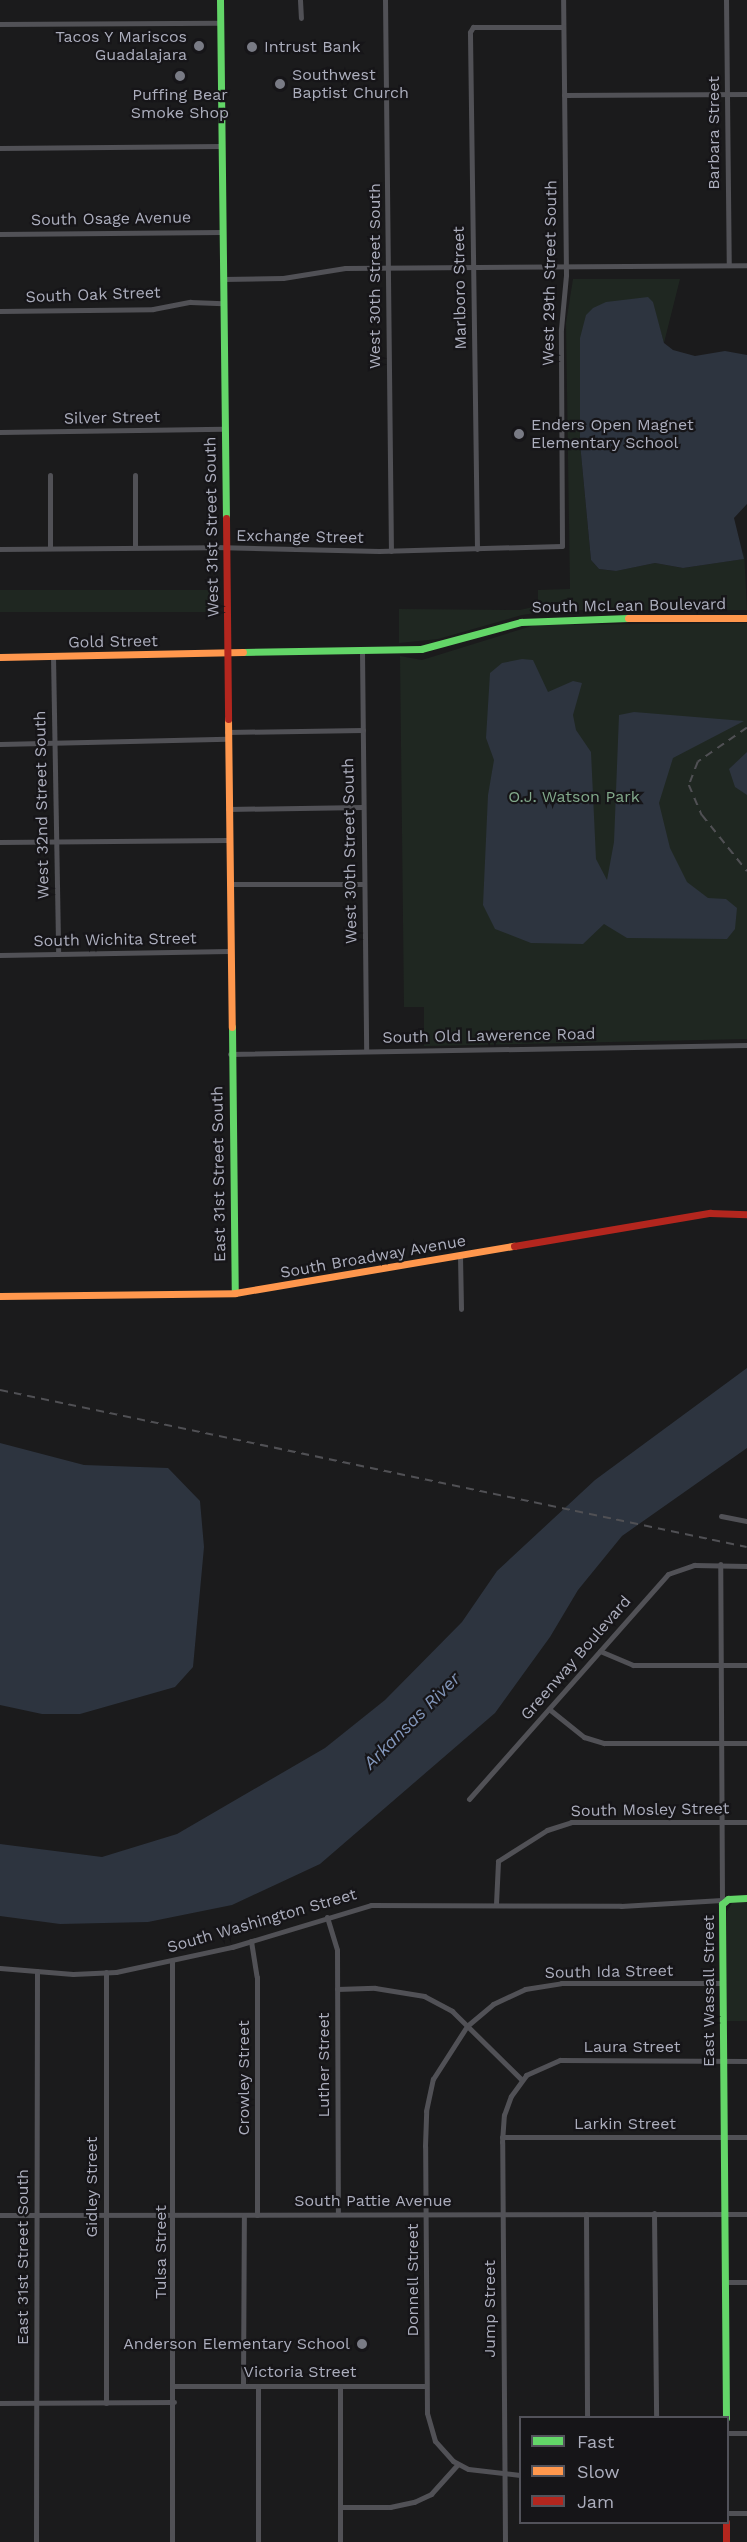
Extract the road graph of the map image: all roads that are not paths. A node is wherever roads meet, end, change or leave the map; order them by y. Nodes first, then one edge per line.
1 (220, 0) edge
2 (300, 0) edge
3 (385, 0) edge
4 (563, 0) edge
5 (726, 0) edge
6 (301, 18) dead end
7 (220, 23) junction
8 (0, 24) edge
9 (563, 27) junction
10 (564, 94) junction
11 (727, 94) junction
12 (747, 94) edge
13 (221, 146) junction
14 (0, 148) edge
15 (222, 232) junction
16 (0, 234) edge
17 (747, 265) edge
18 (729, 266) junction
19 (474, 267) junction
20 (566, 267) junction
21 (388, 268) junction
22 (223, 279) junction
23 (223, 303) junction
24 (0, 311) edge
25 (224, 429) junction
26 (0, 432) edge
27 (50, 475) dead end
28 (135, 475) dead end
29 (562, 546) joint
30 (135, 547) junction
31 (50, 548) junction
32 (0, 549) edge
33 (225, 549) junction
34 (477, 549) junction
35 (391, 551) junction
36 (747, 618) edge
37 (362, 651) junction
38 (226, 653) junction
39 (53, 656) junction
40 (0, 657) edge
41 (363, 730) junction
42 (227, 736) junction
43 (53, 743) junction
44 (0, 744) edge
45 (363, 807) junction
46 (228, 809) junction
47 (228, 840) junction
48 (56, 841) junction
49 (0, 842) edge
50 (229, 884) junction
51 (364, 884) junction
52 (230, 951) junction
53 (58, 954) junction
54 (0, 955) edge
55 (747, 1045) edge
56 (366, 1051) junction
57 (231, 1054) junction
58 (747, 1214) edge
59 (460, 1256) junction
60 (235, 1293) junction
61 (0, 1296) edge
62 (461, 1309) dead end
63 (721, 1516) dead end
64 (747, 1521) edge
65 (720, 1564) junction
66 (747, 1566) edge
67 (600, 1651) junction
68 (720, 1665) junction
69 (747, 1665) edge
70 (549, 1709) junction
71 (721, 1743) junction
72 (747, 1743) edge
73 (469, 1799) dead end
74 (721, 1822) junction
75 (747, 1822) edge
76 (747, 1898) edge
77 (722, 1900) junction
78 (496, 1904) junction
79 (327, 1917) junction
80 (251, 1941) junction
81 (172, 1962) junction
82 (0, 1968) edge
83 (37, 1971) junction
84 (106, 1972) junction
85 (722, 1983) junction
86 (337, 1989) junction
87 (467, 2026) junction
88 (723, 2061) junction
89 (747, 2061) edge
90 (521, 2079) junction
91 (723, 2137) junction
92 (747, 2137) edge
93 (502, 2138) junction
94 (724, 2213) junction
95 (338, 2214) junction
96 (426, 2214) junction
97 (503, 2214) junction
98 (586, 2214) junction
99 (654, 2214) junction
100 (747, 2214) edge
101 (0, 2215) edge
102 (36, 2215) junction
103 (105, 2215) junction
104 (174, 2215) junction
105 (244, 2215) junction
106 (257, 2215) junction
107 (724, 2282) junction
108 (747, 2282) edge
109 (174, 2386) junction
110 (243, 2386) junction
111 (258, 2386) junction
112 (340, 2386) junction
113 (426, 2386) junction
114 (174, 2402) junction
115 (0, 2403) edge
116 (36, 2403) junction
117 (106, 2403) junction
118 (587, 2416) edge
119 (656, 2416) edge
120 (726, 2416) edge
121 (729, 2433) edge
122 (747, 2433) edge
123 (458, 2464) junction
124 (504, 2475) junction
125 (519, 2475) edge
126 (340, 2507) junction
127 (729, 2513) edge
128 (747, 2513) edge
129 (726, 2524) edge
130 (36, 2542) edge
131 (172, 2542) edge
132 (258, 2542) edge
133 (340, 2542) edge
134 (505, 2542) edge
135 (726, 2542) edge

1 - 7 street, West 31st Street South
2 - 6 street
3 - 21 street, West 30th Street South
4 - 9 street, West 29th Street South
5 - 11 street, Barbara Street
7 - 8 street
7 - 13 street, West 31st Street South
9 - 10 street, West 29th Street South
9 - 19 street, Marlboro Street
10 - 11 street
10 - 20 street, West 29th Street South
11 - 12 street
11 - 18 street, Barbara Street
13 - 14 street
13 - 15 street, West 31st Street South
15 - 16 street, South Osage Avenue
15 - 22 street, West 31st Street South
17 - 18 street
18 - 20 street
19 - 20 street
19 - 21 street
19 - 34 street, Marlboro Street
20 - 29 street, West 29th Street South
21 - 22 street
21 - 35 street, West 30th Street South
22 - 23 street, West 31st Street South
23 - 24 street, South Oak Street
23 - 25 street, West 31st Street South
25 - 26 street, Silver Street
25 - 33 street, West 31st Street South
27 - 31 street
28 - 30 street
29 - 34 street, Exchange Street
30 - 31 street, Exchange Street
30 - 33 street, Exchange Street
31 - 32 street, Exchange Street
33 - 35 street, Exchange Street
33 - 38 street, West 31st Street South
34 - 35 street, Exchange Street
36 - 37 street, South McLean Boulevard
37 - 38 street, South McLean Boulevard
37 - 41 street, West 30th Street South
38 - 39 street, Gold Street
38 - 42 street, West 31st Street South
39 - 40 street, Gold Street
39 - 43 street, West 32nd Street South
41 - 42 street
41 - 45 street, West 30th Street South
42 - 43 street
42 - 46 street, West 31st Street South
43 - 44 street
43 - 48 street, West 32nd Street South
45 - 46 street
45 - 51 street, West 30th Street South
46 - 47 street, West 31st Street South
47 - 48 street
47 - 50 street, West 31st Street South
48 - 49 street
48 - 53 street, West 32nd Street South
50 - 51 street
50 - 52 street, West 31st Street South
51 - 56 street, West 30th Street South
52 - 53 street, South Wichita Street
52 - 57 street, West 31st Street South
53 - 54 street, South Wichita Street
55 - 56 street, South Old Lawerence Road
56 - 57 street, South Old Lawerence Road
57 - 60 street, East 31st Street South
58 - 59 street, South Broadway Avenue
59 - 60 street, South Broadway Avenue
59 - 62 street
60 - 61 street, South Broadway Avenue
63 - 64 street
65 - 66 street, Greenway Boulevard
65 - 67 street, Greenway Boulevard
65 - 68 street, East Wassall Street
67 - 68 street
67 - 70 street, Greenway Boulevard
68 - 69 street
68 - 71 street, East Wassall Street
70 - 71 street
70 - 73 street, Greenway Boulevard
71 - 72 street
71 - 74 street, East Wassall Street
74 - 75 street, South Mosley Street
74 - 77 street, East Wassall Street
74 - 78 street, South Mosley Street
76 - 77 street, South Washington Street
77 - 78 street, South Washington Street
77 - 85 street, East Wassall Street
78 - 79 street, South Washington Street
79 - 80 street, South Washington Street
79 - 86 street, Luther Street
80 - 81 street, South Washington Street
80 - 106 street, Crowley Street
81 - 84 street, South Washington Street
81 - 104 street, Tulsa Street
82 - 83 street, South Washington Street
83 - 84 street, South Washington Street
83 - 102 street, East 31st Street South
84 - 103 street, Gidley Street
85 - 87 street, South Ida Street
85 - 88 street, East Wassall Street
86 - 87 street
86 - 95 street, Luther Street
87 - 90 street
87 - 96 street, Donnell Street
88 - 89 street, Laura Street
88 - 90 street, Laura Street
88 - 91 street, East Wassall Street
90 - 93 street, Jump Street
91 - 92 street, Larkin Street
91 - 93 street, Larkin Street
91 - 94 street, East Wassall Street
93 - 97 street, Jump Street
94 - 99 street, South Pattie Avenue
94 - 100 street, South Pattie Avenue
94 - 107 street, East Wassall Street
95 - 96 street, South Pattie Avenue
95 - 106 street, South Pattie Avenue
96 - 97 street, South Pattie Avenue
96 - 113 street, Donnell Street
97 - 98 street, South Pattie Avenue
97 - 124 street, Jump Street
98 - 99 street, South Pattie Avenue
98 - 118 street
99 - 119 street
101 - 102 street, South Pattie Avenue
102 - 103 street, South Pattie Avenue
102 - 116 street, East 31st Street South
103 - 104 street, South Pattie Avenue
103 - 117 street, Gidley Street
104 - 105 street, South Pattie Avenue
104 - 109 street, Tulsa Street
105 - 106 street, South Pattie Avenue
105 - 110 street
107 - 108 street
107 - 120 street, East Wassall Street
109 - 110 street, Victoria Street
109 - 114 street, Tulsa Street
110 - 111 street, Victoria Street
111 - 112 street, Victoria Street
111 - 132 street
112 - 113 street, Victoria Street
112 - 126 street
113 - 123 street, Donnell Street
114 - 117 street
114 - 131 street, Tulsa Street
115 - 116 street
116 - 117 street
116 - 130 street, East 31st Street South
121 - 122 street
123 - 124 street
123 - 126 street
124 - 125 street
124 - 134 street, Jump Street
126 - 133 street
127 - 128 street
129 - 135 street

